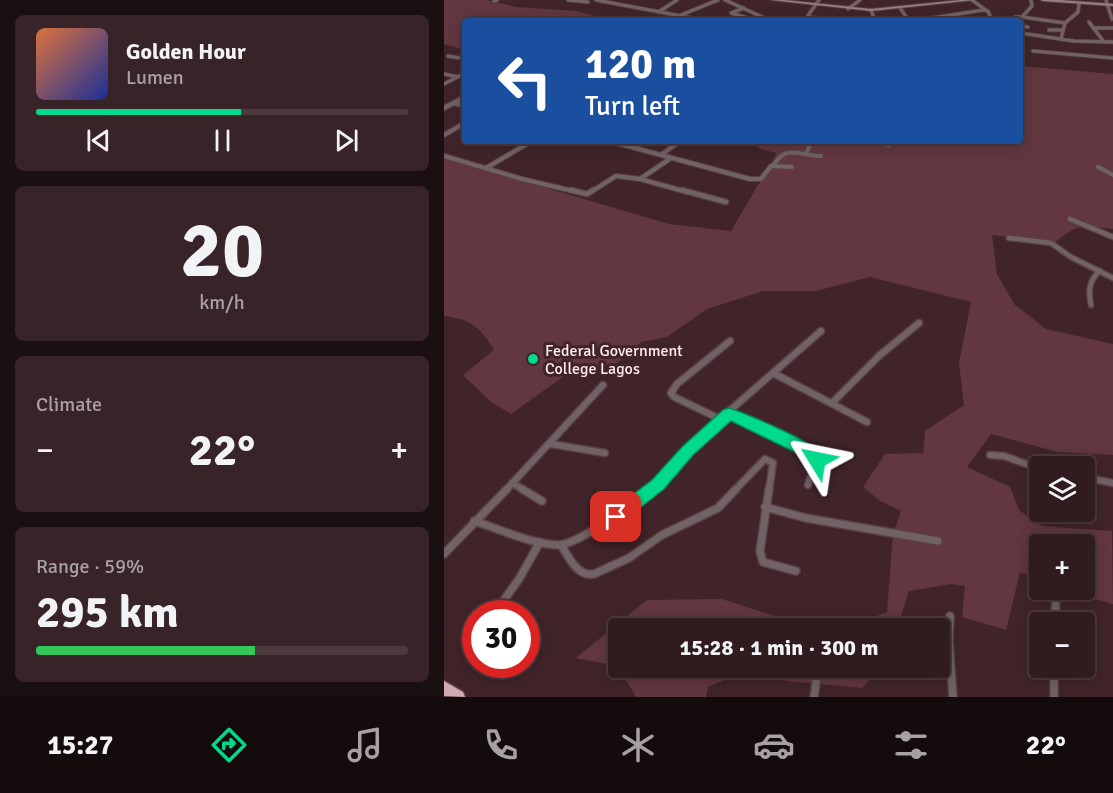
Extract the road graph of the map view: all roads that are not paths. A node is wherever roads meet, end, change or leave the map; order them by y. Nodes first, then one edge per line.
1 (568, 0) edge
2 (596, 0) edge
3 (675, 0) edge
4 (718, 0) edge
5 (725, 0) edge
6 (773, 0) edge
7 (819, 0) edge
8 (860, 0) edge
9 (972, 0) edge
10 (1031, 0) edge
11 (1043, 0) edge
12 (1106, 0) edge
13 (957, 1) edge
14 (588, 2) dead end
15 (1079, 4) junction
16 (816, 5) junction
17 (1111, 5) edge
18 (744, 8) junction
19 (900, 8) junction
20 (848, 9) junction
21 (872, 10) junction
22 (660, 11) junction
23 (987, 11) junction
24 (682, 16) junction
25 (807, 17) joint
26 (1022, 17) junction
27 (679, 18) edge
28 (692, 18) edge
29 (747, 18) edge
30 (765, 18) edge
31 (812, 18) edge
32 (874, 18) edge
33 (907, 18) edge
34 (946, 18) edge
35 (990, 18) edge
36 (1015, 18) edge
37 (1112, 19) edge
38 (1089, 22) dead end
39 (1065, 23) junction
40 (1023, 26) edge
41 (1028, 27) dead end
42 (1094, 28) junction
43 (1113, 28) edge
44 (1049, 30) dead end
45 (1063, 30) junction
46 (1023, 33) edge
47 (1041, 36) junction
48 (1061, 39) junction
49 (1040, 41) dead end
50 (1104, 42) junction
51 (1113, 42) edge
52 (1033, 51) dead end
53 (448, 56) dead end
54 (462, 58) edge
55 (1113, 58) edge
56 (444, 74) edge
57 (462, 75) edge
58 (458, 77) junction
59 (444, 84) edge
60 (462, 99) edge
61 (454, 103) junction
62 (462, 105) edge
63 (444, 108) edge
64 (462, 125) edge
65 (444, 135) edge
66 (527, 144) edge
67 (620, 144) edge
68 (676, 144) edge
69 (811, 144) edge
70 (884, 144) edge
71 (889, 145) dead end
72 (806, 154) junction
73 (661, 155) junction
74 (444, 156) edge
75 (821, 156) dead end
76 (671, 158) junction
77 (772, 166) junction
78 (792, 167) dead end
79 (1098, 167) dead end
80 (486, 168) junction
81 (1113, 175) edge
82 (640, 179) junction
83 (726, 202) dead end
84 (1070, 219) dead end
85 (1113, 237) edge
86 (1009, 238) dead end
87 (1100, 271) junction
88 (1113, 278) edge
89 (1091, 305) dead end
90 (919, 323) dead end
91 (821, 331) dead end
92 (730, 341) dead end
93 (775, 374) junction
94 (603, 385) dead end
95 (832, 403) junction
96 (729, 414) junction
97 (720, 419) junction
98 (867, 422) dead end
99 (551, 444) junction
100 (604, 453) dead end
101 (990, 455) dead end
102 (1029, 466) edge
103 (1095, 480) edge
104 (512, 483) junction
105 (808, 484) dead end
106 (1112, 485) edge
107 (542, 501) dead end
108 (765, 507) junction
109 (474, 521) junction
110 (938, 541) dead end
111 (540, 542) junction
112 (561, 545) junction
113 (444, 554) edge
114 (796, 571) dead end
115 (504, 600) edge
116 (951, 616) dead end
117 (817, 678) edge
118 (1054, 678) edge
119 (444, 688) edge
120 (458, 697) edge
121 (814, 697) edge
122 (953, 697) edge
123 (1054, 697) edge

1 - 14 street
2 - 22 street
3 - 22 street
4 - 24 street
5 - 18 street
6 - 16 street
7 - 16 street
8 - 20 street
9 - 13 street
9 - 23 street
10 - 26 street
11 - 15 street
12 - 17 street
13 - 19 street
15 - 17 street
15 - 39 street
16 - 20 street
16 - 25 street
17 - 37 street
18 - 29 street
18 - 30 street
19 - 21 street
19 - 33 street
20 - 21 street
21 - 32 street
22 - 24 street
23 - 34 street
23 - 35 street
24 - 27 street
24 - 28 street
25 - 31 street
26 - 36 street
26 - 39 street
38 - 42 street
39 - 45 street
40 - 41 street
42 - 43 street
42 - 50 street
44 - 45 street
45 - 48 street
46 - 47 street
47 - 48 street
47 - 49 street
48 - 50 street
50 - 51 street
52 - 55 street
53 - 54 street
56 - 58 street
57 - 58 street
58 - 59 street
60 - 61 street
61 - 62 street
61 - 63 street
64 - 65 street
66 - 80 street
67 - 73 street
68 - 73 street
69 - 72 street
70 - 71 street
72 - 75 street
72 - 77 street
73 - 76 street
74 - 80 street
76 - 77 street
76 - 82 street
77 - 78 street
79 - 81 street
80 - 82 street
82 - 83 street
84 - 85 street
86 - 87 street
87 - 88 street
87 - 89 street
90 - 95 street
91 - 93 street
92 - 97 street
93 - 95 street
93 - 96 street
94 - 99 street
95 - 98 street
96 - 97 street
96 - 105 street
97 - 112 street
99 - 100 street
99 - 104 street
101 - 102 street
103 - 106 street
104 - 107 street
104 - 109 street
108 - 110 street
108 - 112 street
108 - 114 street
109 - 111 street
109 - 113 street
111 - 112 street
111 - 115 street
116 - 122 street
117 - 121 street
118 - 123 street
119 - 120 highway

